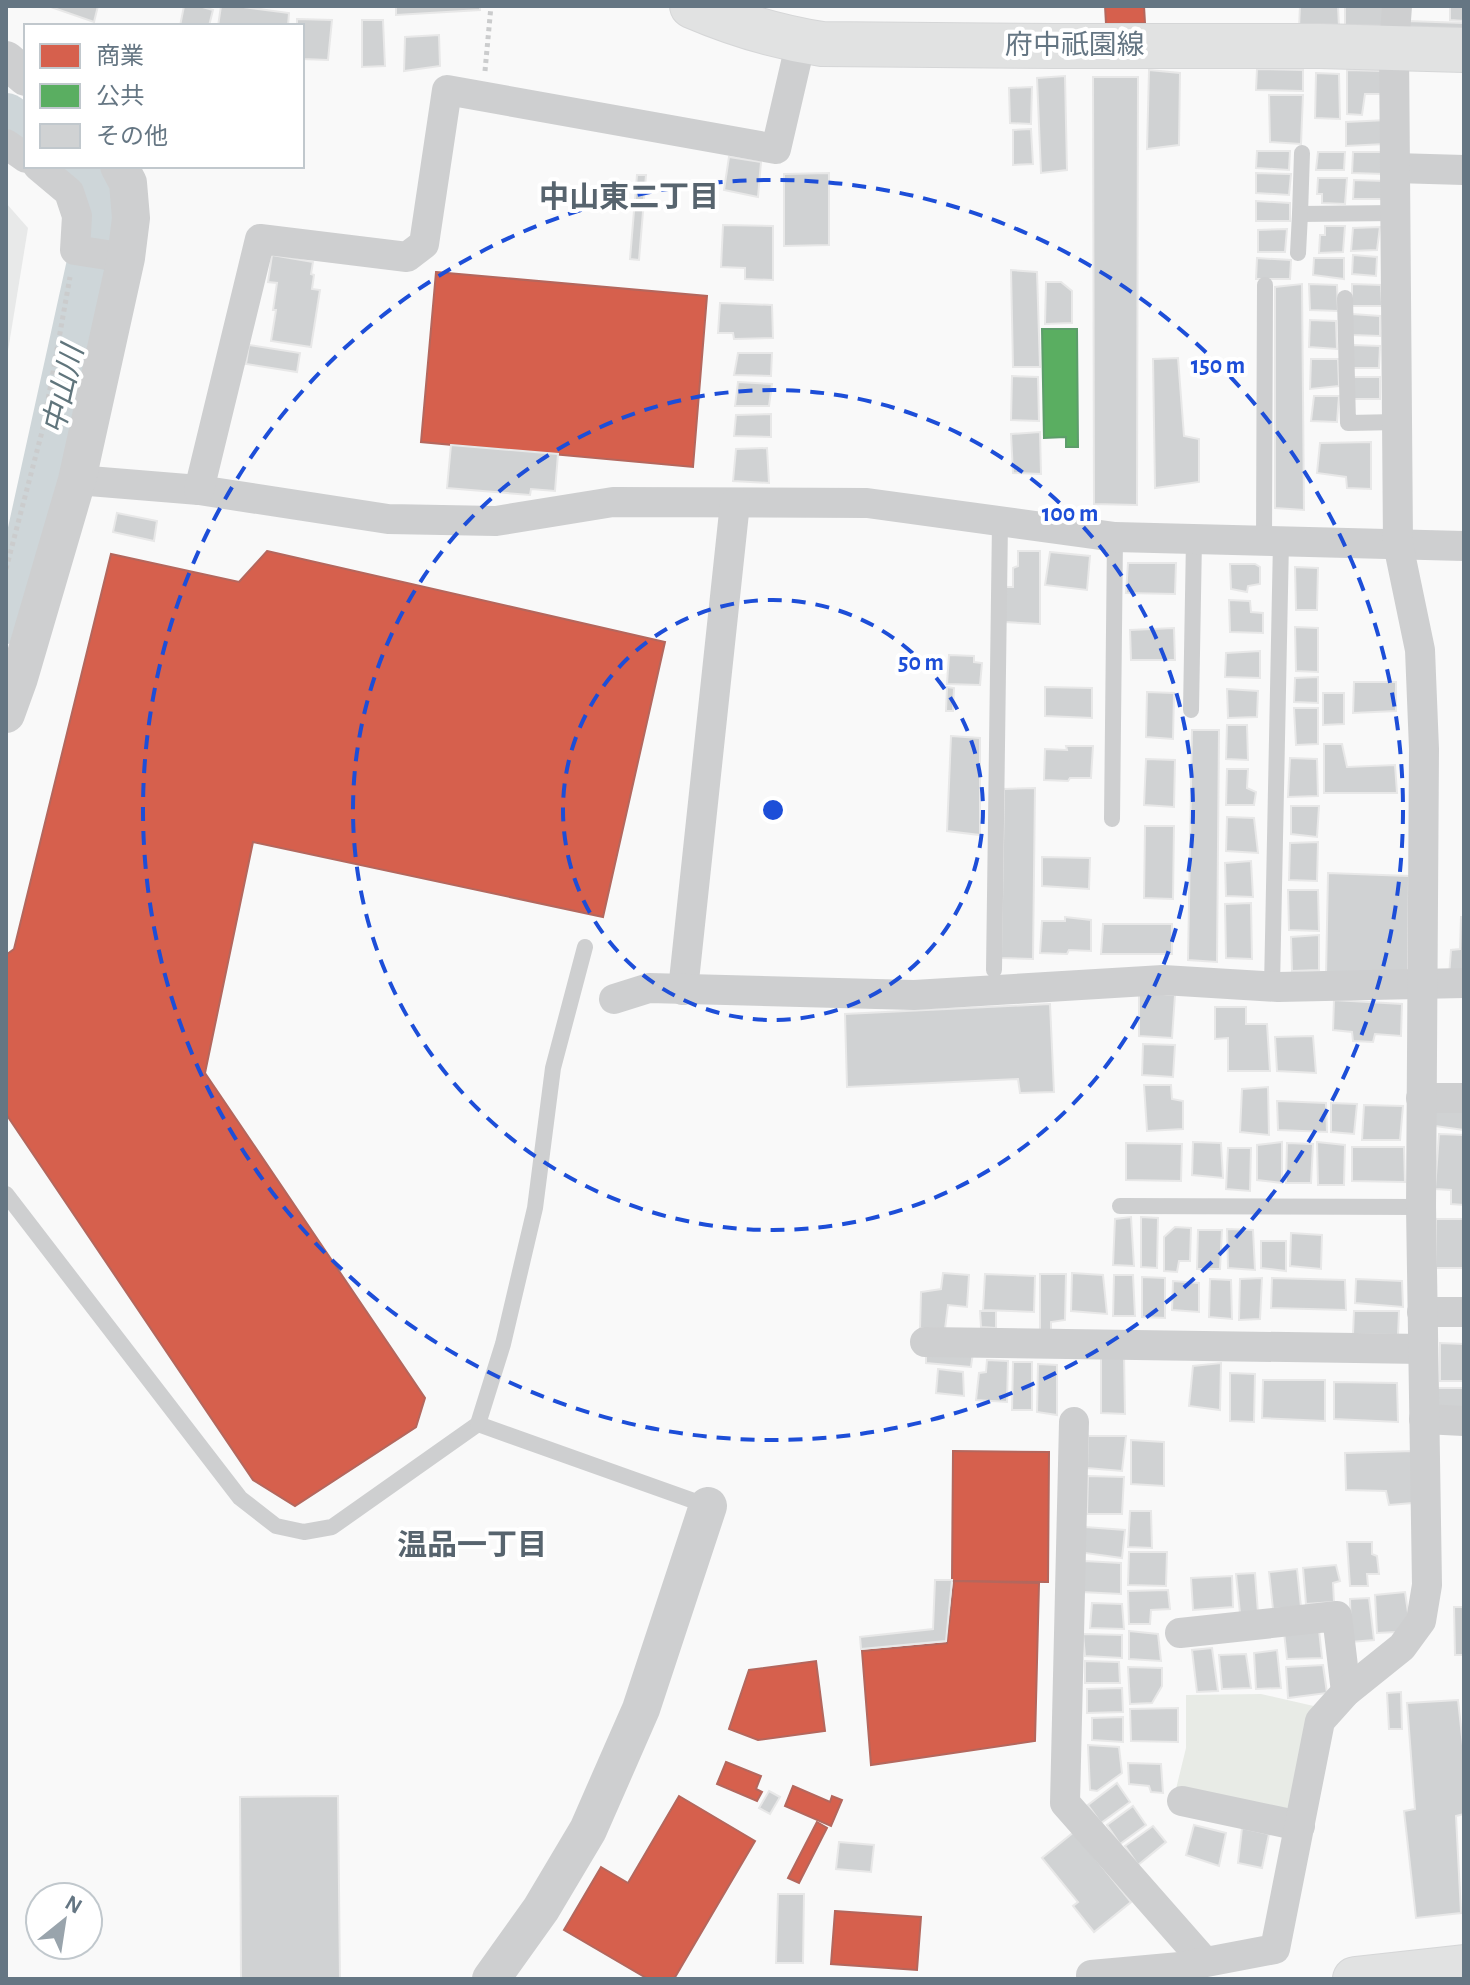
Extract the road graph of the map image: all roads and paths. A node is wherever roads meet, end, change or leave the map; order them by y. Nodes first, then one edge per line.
1 (491, 6) edge
2 (692, 6) edge
3 (1396, 27) edge
4 (801, 41) junction
5 (1464, 50) edge
6 (6, 60) edge
7 (24, 75) edge
8 (483, 96) junction
9 (6, 144) edge
10 (1302, 153) dead end
11 (24, 157) edge
12 (40, 168) edge
13 (120, 168) edge
14 (1395, 168) junction
15 (1464, 170) edge
16 (1396, 213) junction
17 (1300, 214) junction
18 (81, 252) junction
19 (1298, 253) dead end
20 (121, 258) junction
21 (1265, 285) dead end
22 (1345, 298) dead end
23 (1397, 422) junction
24 (77, 480) junction
25 (199, 490) junction
26 (735, 503) junction
27 (1000, 522) junction
28 (1115, 537) junction
29 (1194, 539) junction
30 (1272, 541) junction
31 (1398, 544) junction
32 (1464, 546) edge
33 (6, 569) edge
34 (1191, 710) dead end
35 (6, 714) edge
36 (1112, 819) dead end
37 (585, 947) dead end
38 (994, 970) dead end
39 (1464, 983) edge
40 (1422, 984) junction
41 (1272, 987) junction
42 (683, 990) junction
43 (614, 999) dead end
44 (1421, 1098) junction
45 (1464, 1098) edge
46 (6, 1194) edge
47 (1120, 1206) dead end
48 (1421, 1207) junction
49 (1422, 1312) junction
50 (1464, 1312) edge
51 (925, 1342) dead end
52 (1423, 1349) junction
53 (1424, 1419) junction
54 (1464, 1421) edge
55 (1074, 1422) dead end
56 (478, 1424) junction
57 (708, 1506) joint
58 (1180, 1633) dead end
59 (1346, 1692) junction
60 (1182, 1801) dead end
61 (1300, 1826) junction
62 (1204, 1961) junction
63 (1464, 1967) edge
64 (1084, 1978) edge
65 (491, 1979) edge
66 (1355, 1979) edge

1 - 8 path
2 - 4 main road, 府中祇園線
3 - 4 main road, 府中祇園線
3 - 5 main road, 府中祇園線
3 - 14 street
4 - 8 street
6 - 7 street
8 - 25 street
9 - 11 street
10 - 17 lane
12 - 18 street
13 - 20 street
14 - 15 street
14 - 16 street
16 - 17 lane
16 - 23 street
17 - 19 lane
18 - 20 street
18 - 33 path
20 - 24 street
21 - 30 lane
22 - 23 lane
23 - 31 street
24 - 25 street
24 - 35 street
25 - 26 street
26 - 27 street
26 - 42 street
27 - 28 street
27 - 38 lane
28 - 29 street
28 - 36 lane
29 - 30 street
29 - 34 lane
30 - 31 street
30 - 41 lane
31 - 32 street
31 - 40 street
37 - 56 lane
39 - 40 street
40 - 41 street
40 - 44 street
41 - 42 street
42 - 43 street
44 - 45 street
44 - 48 street
46 - 56 lane
47 - 48 lane
48 - 49 street
49 - 50 street
49 - 52 street
51 - 52 street
52 - 53 street
53 - 54 street
53 - 59 street
55 - 62 street
56 - 57 lane
57 - 65 street
58 - 59 street
59 - 61 street
60 - 61 street
61 - 62 street
62 - 64 street
63 - 66 main road

